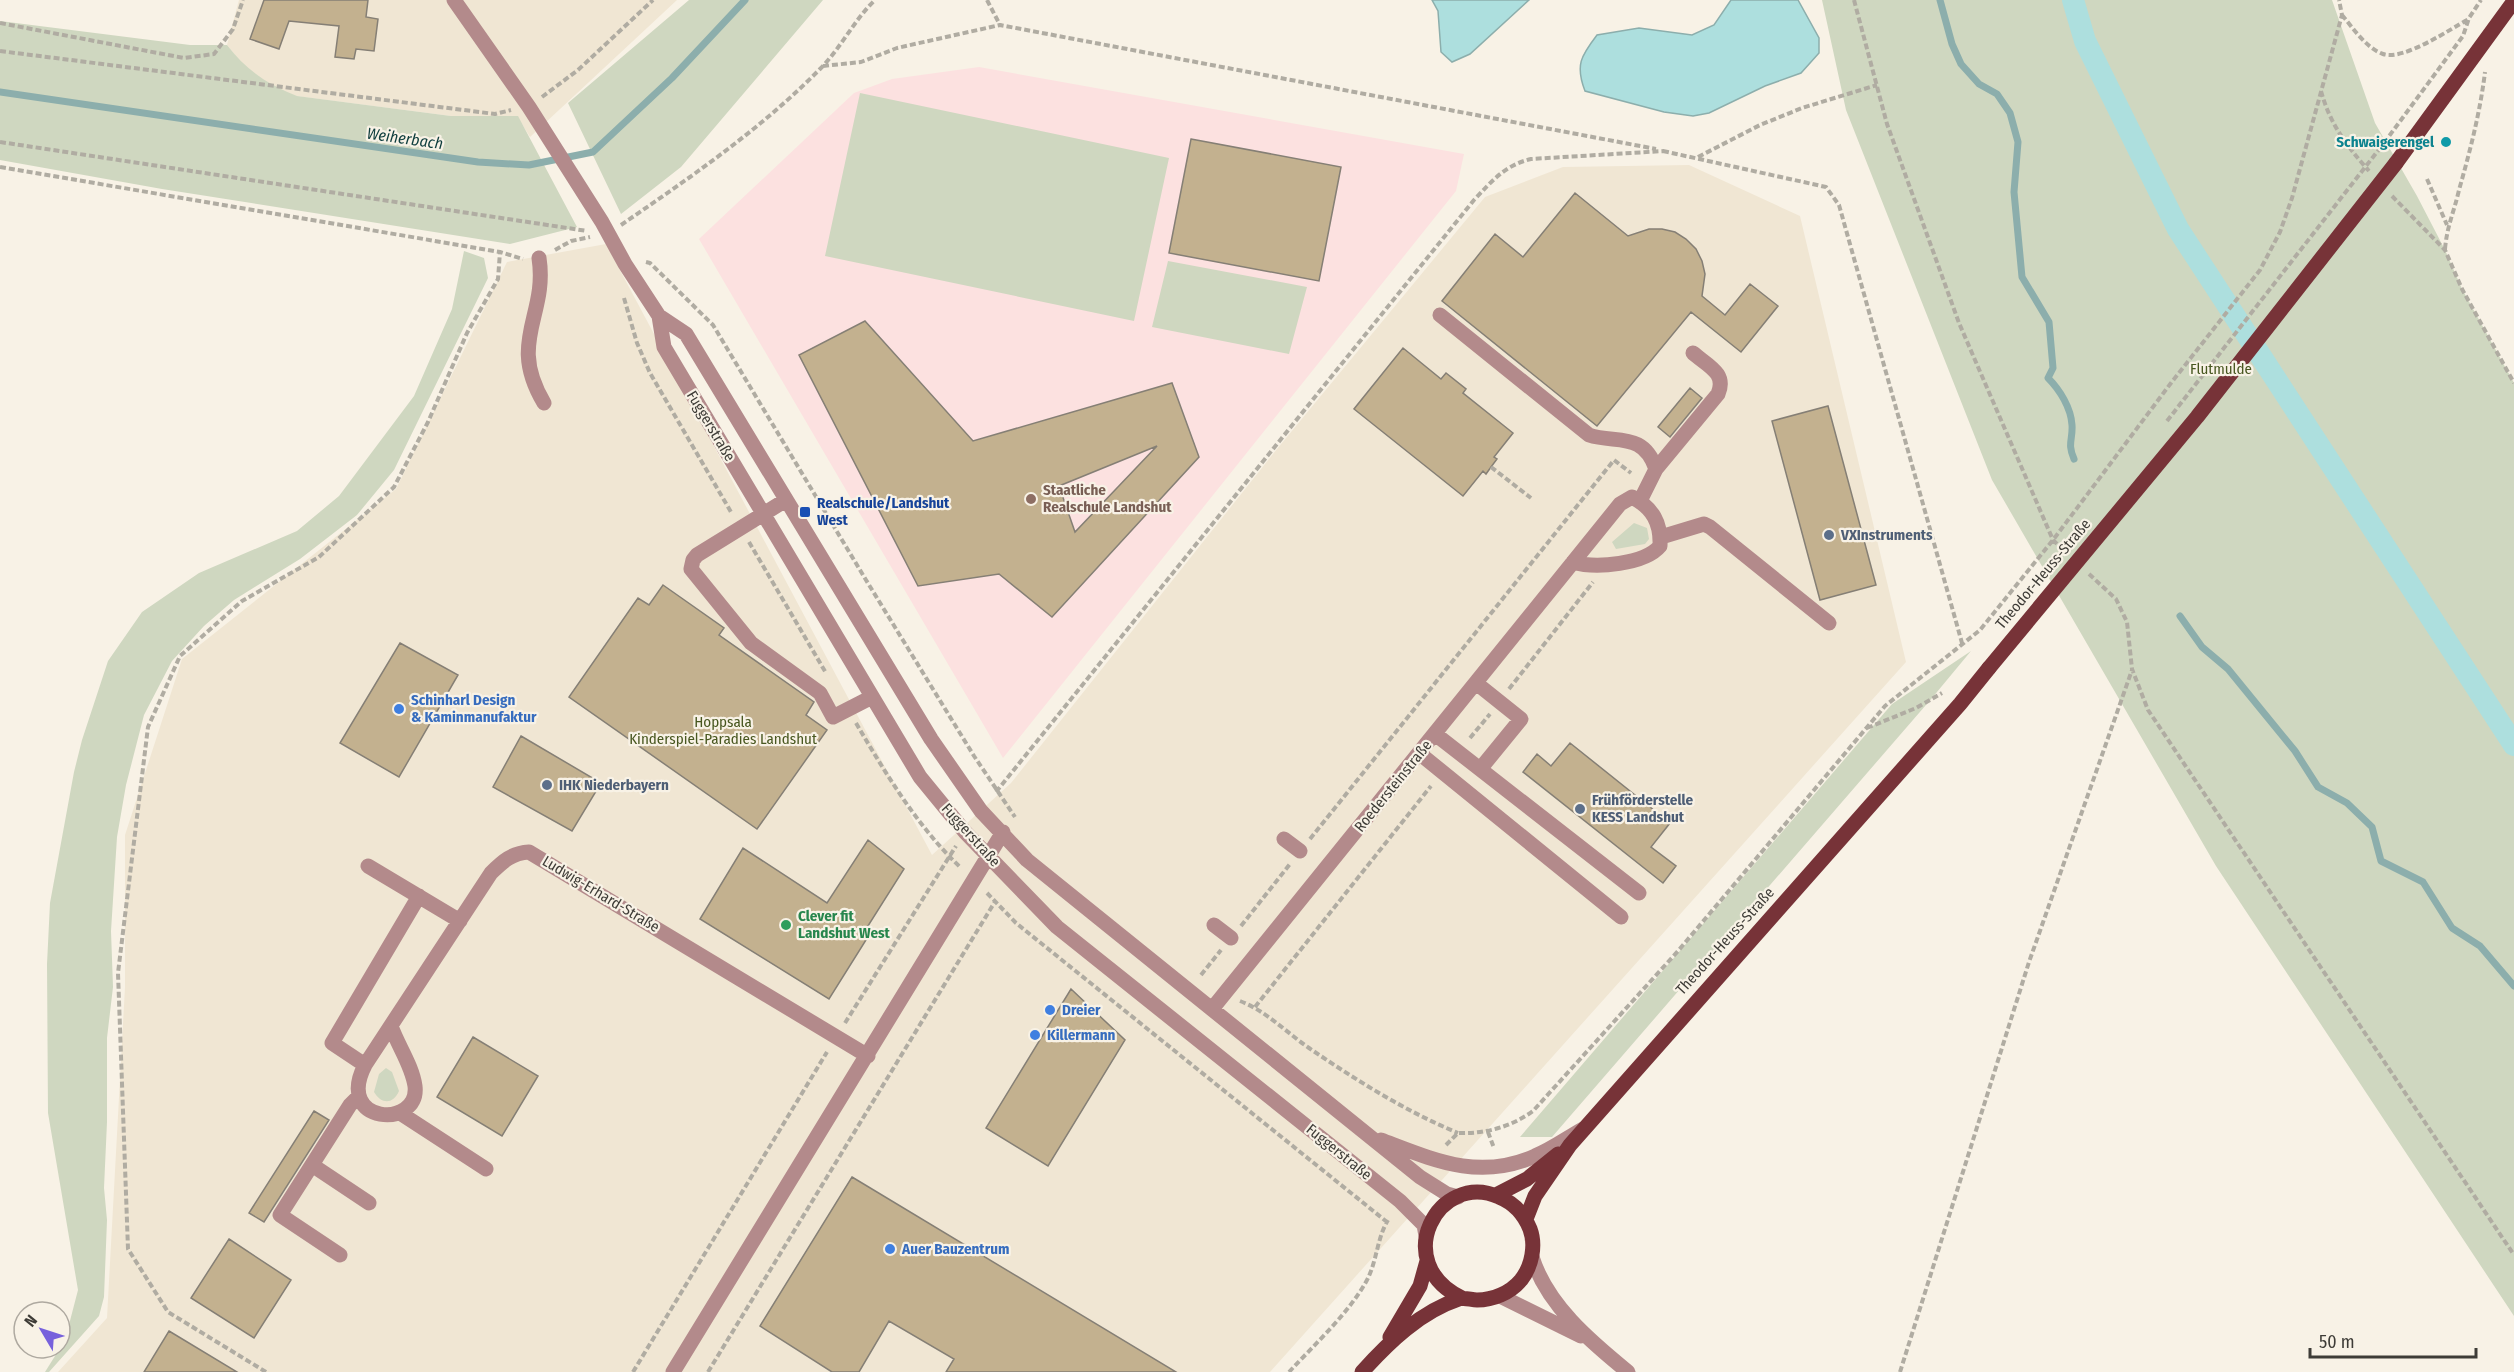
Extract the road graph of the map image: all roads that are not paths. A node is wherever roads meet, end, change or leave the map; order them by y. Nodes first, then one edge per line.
1 (454, 0) edge
2 (2514, 1) edge
3 (539, 258) road end
4 (659, 315) junction
5 (1440, 315) dead end
6 (1693, 353) dead end
7 (544, 403) dead end
8 (1656, 469) junction
9 (786, 500) junction
10 (1640, 501) junction
11 (764, 514) junction
12 (1661, 537) junction
13 (1573, 562) junction
14 (1829, 623) dead end
15 (1476, 683) junction
16 (872, 697) junction
17 (1435, 734) junction
18 (1419, 753) junction
19 (1481, 768) junction
20 (1003, 832) junction
21 (1284, 839) dead end
22 (1300, 851) road end
23 (989, 858) junction
24 (368, 866) dead end
25 (1639, 893) dead end
26 (419, 896) junction
27 (1621, 917) dead end
28 (460, 921) junction
29 (1214, 926) dead end
30 (1231, 938) road end
31 (1212, 1009) junction
32 (391, 1026) junction
33 (868, 1056) junction
34 (365, 1065) junction
35 (359, 1096) junction
36 (400, 1113) junction
37 (1585, 1128) junction
38 (1369, 1135) junction
39 (1570, 1145) junction
40 (312, 1165) junction
41 (486, 1169) dead end
42 (1496, 1195) junction
43 (1458, 1197) junction
44 (369, 1203) dead end
45 (1526, 1219) junction
46 (1426, 1236) junction
47 (340, 1255) dead end
48 (1532, 1257) junction
49 (1427, 1261) junction
50 (1500, 1296) junction
51 (1462, 1298) junction
52 (1589, 1340) junction
53 (1382, 1350) junction
54 (673, 1372) edge
55 (1362, 1372) edge
56 (1628, 1372) edge

1 - 4 street, Fuggerstraße
2 - 37 main road, Theodor-Heuss-Straße, bridge
3 - 7 street
4 - 9 street, Fuggerstraße
4 - 11 street, Fuggerstraße
5 - 8 street
6 - 8 street
8 - 10 street
9 - 11 street
9 - 20 street, Fuggerstraße
10 - 12 street
10 - 13 street, Roedersteinstraße
11 - 16 street, Fuggerstraße
11 - 16 street
12 - 13 street
12 - 14 street
13 - 15 street, Roedersteinstraße
15 - 17 street, Roedersteinstraße
15 - 19 street
16 - 23 street, Fuggerstraße
17 - 18 street, Roedersteinstraße
17 - 19 street
18 - 27 street
18 - 31 street, Roedersteinstraße
19 - 25 street
20 - 23 street
20 - 31 street, Fuggerstraße
21 - 22 street
23 - 33 street
23 - 46 street, Fuggerstraße
24 - 26 street
26 - 28 street
26 - 34 street
28 - 32 street, Ludwig-Erhard-Straße
28 - 33 street, Ludwig-Erhard-Straße
29 - 30 street
31 - 38 street, Fuggerstraße
32 - 34 street, Ludwig-Erhard-Straße
32 - 36 street
33 - 54 street
34 - 35 street, Ludwig-Erhard-Straße
35 - 36 street
35 - 40 street
36 - 41 street
37 - 38 street
37 - 39 main road, Theodor-Heuss-Straße
38 - 43 street, Fuggerstraße
39 - 42 main road, Theodor-Heuss-Straße
39 - 45 main road, Theodor-Heuss-Straße
40 - 44 street
40 - 47 street
42 - 43 main road, Theodor-Heuss-Straße
42 - 45 main road
43 - 46 main road
45 - 48 main road
46 - 49 main road
48 - 50 main road
48 - 52 street
49 - 51 main road
49 - 53 main road
50 - 51 main road
50 - 52 street
51 - 53 main road
52 - 56 street
53 - 55 main road

